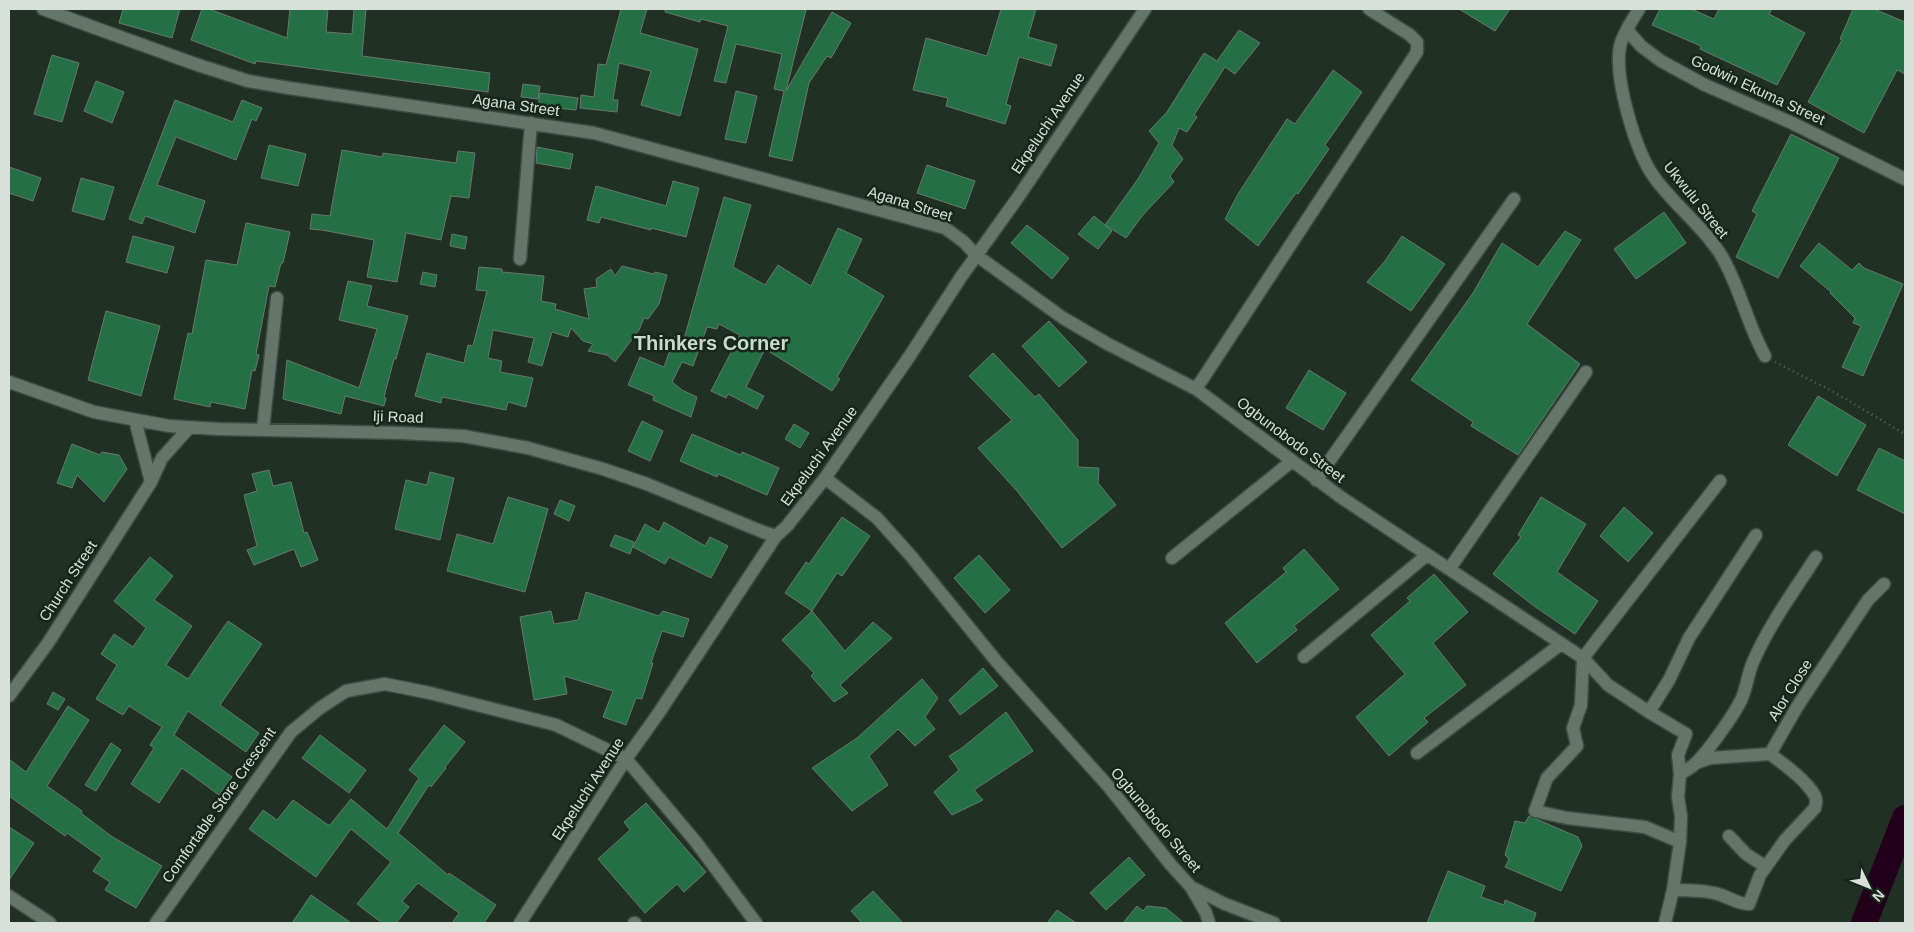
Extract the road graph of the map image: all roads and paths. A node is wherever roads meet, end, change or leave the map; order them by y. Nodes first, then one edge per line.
1 (43, 9) edge
2 (1145, 9) edge
3 (1369, 9) edge
4 (1639, 9) edge
5 (1627, 30) junction
6 (531, 123) junction
7 (1905, 179) edge
8 (1514, 199) dead end
9 (976, 256) junction
10 (520, 259) dead end
11 (277, 298) dead end
12 (1765, 356) joint
13 (1586, 372) dead end
14 (9, 382) edge
15 (1196, 389) junction
16 (135, 420) junction
17 (189, 428) junction
18 (264, 429) junction
19 (1905, 434) edge
20 (1292, 461) junction
21 (825, 478) junction
22 (1316, 480) junction
23 (1720, 481) dead end
24 (152, 482) junction
25 (1756, 535) dead end
26 (776, 536) junction
27 (1427, 555) junction
28 (1816, 557) dead end
29 (1172, 558) dead end
30 (1450, 568) junction
31 (1884, 584) dead end
32 (1561, 644) junction
33 (1304, 658) dead end
34 (1583, 658) junction
35 (9, 696) edge
36 (1649, 712) junction
37 (1417, 753) dead end
38 (1770, 754) junction
39 (626, 759) junction
40 (1696, 763) junction
41 (1680, 774) junction
42 (1729, 836) dead end
43 (1680, 842) junction
44 (1766, 867) junction
45 (1191, 887) junction
46 (1673, 890) junction
47 (9, 896) edge
48 (50, 923) edge
49 (156, 923) edge
50 (520, 923) edge
51 (756, 923) edge
52 (1209, 923) edge
53 (1274, 923) edge
54 (1665, 923) edge

1 - 6 street, Agana Street
2 - 9 street, Ekpeluchi Avenue
3 - 15 street
4 - 5 street
5 - 7 street, Godwin Ekuma Street
5 - 12 street, Ukwulu Street
6 - 9 street, Agana Street
6 - 10 street
8 - 22 street
9 - 15 street, Ogbunobodo Street
9 - 21 street, Ekpeluchi Avenue
11 - 18 street
12 - 19 path
13 - 30 street
14 - 16 street, Iji Road
15 - 20 street, Ogbunobodo Street
16 - 17 street, Iji Road
16 - 24 street
17 - 18 street, Iji Road
17 - 24 street, Church Street
18 - 26 street, Iji Road
20 - 22 street, Ogbunobodo Street
20 - 29 street
21 - 26 street, Ekpeluchi Avenue
21 - 45 street, Ogbunobodo Street
22 - 27 street, Ogbunobodo Street
23 - 34 street
24 - 35 street, Church Street
25 - 36 street
26 - 39 street, Ekpeluchi Avenue
27 - 30 street, Ogbunobodo Street
27 - 33 street
28 - 40 street
30 - 32 street, Ogbunobodo Street
31 - 38 street, Alor Close
32 - 34 street, Ogbunobodo Street
32 - 37 street
34 - 36 street, Ogbunobodo Street
34 - 43 street
36 - 41 street, Ogbunobodo Street
38 - 40 street
38 - 44 street
39 - 49 street, Comfortable Store Crescent
39 - 50 street, Ekpeluchi Avenue
39 - 51 street
40 - 41 street
41 - 43 street
42 - 44 street
43 - 46 street
44 - 46 street
45 - 52 street, Ogbunobodo Street
45 - 53 street
46 - 54 street
47 - 48 street

